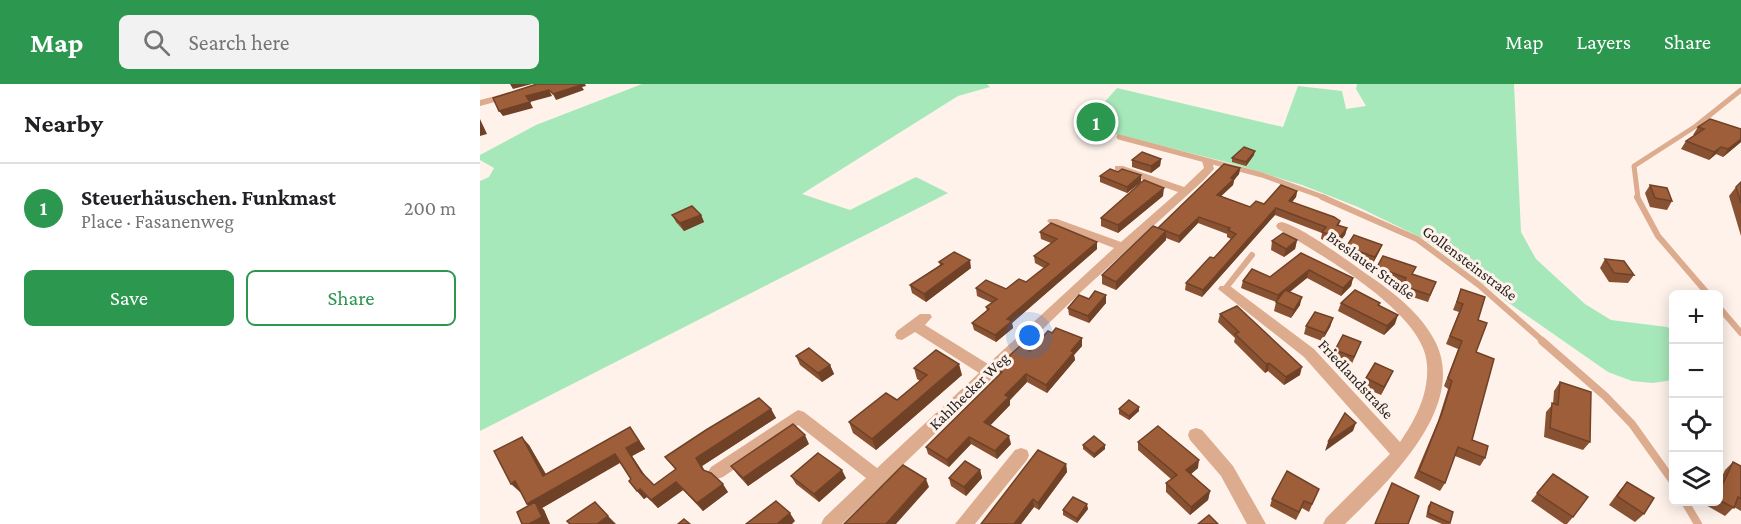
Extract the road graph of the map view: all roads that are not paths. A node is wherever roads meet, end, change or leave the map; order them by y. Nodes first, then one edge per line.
1 (1741, 90) edge
2 (520, 93) edge
3 (480, 103) edge
4 (1119, 137) dead end
5 (1208, 161) junction
6 (1119, 168) edge
7 (1185, 191) junction
8 (1053, 220) dead end
9 (1282, 226) dead end
10 (1122, 247) junction
11 (1252, 255) dead end
12 (1225, 289) joint
13 (1705, 290) edge
14 (1723, 311) edge
15 (1741, 333) edge
16 (902, 335) dead end
17 (989, 372) junction
18 (1196, 435) dead end
19 (1400, 453) junction
20 (1021, 455) dead end
21 (717, 472) dead end
22 (1669, 476) edge
23 (878, 478) junction
24 (1688, 506) edge
25 (830, 524) edge
26 (964, 524) edge
27 (1257, 524) edge
28 (1332, 524) edge
29 (1698, 524) edge

1 - 13 lane
2 - 3 street
4 - 5 lane, Gollensteinstraße
5 - 7 street, Kahlhecker Weg
5 - 22 lane, Gollensteinstraße
6 - 7 street
7 - 10 street, Kahlhecker Weg
8 - 10 street
9 - 19 street, Breslauer Straße
10 - 17 street, Kahlhecker Weg
11 - 12 lane
12 - 19 street, Friedlandstraße
14 - 15 lane
16 - 17 street
17 - 23 street, Kahlhecker Weg
18 - 27 street
19 - 28 street, Breslauer Straße
20 - 26 street
21 - 23 street
23 - 25 street, Kahlhecker Weg
24 - 29 lane

